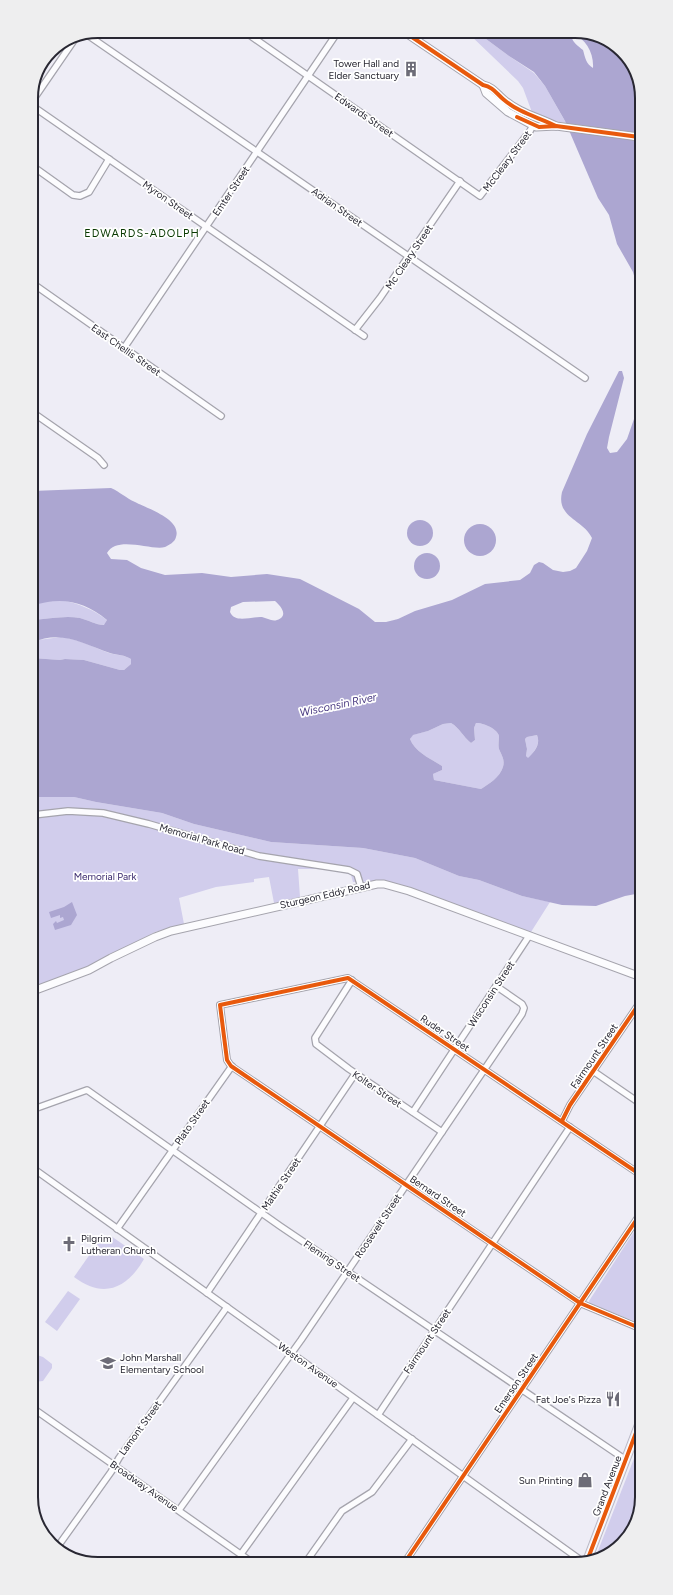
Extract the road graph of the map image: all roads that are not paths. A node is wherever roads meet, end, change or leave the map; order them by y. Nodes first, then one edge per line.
1 (93, 38) edge
2 (254, 38) edge
3 (334, 38) edge
4 (413, 38) edge
5 (71, 45) edge
6 (309, 77) junction
7 (483, 85) junction
8 (38, 94) edge
9 (38, 109) edge
10 (533, 125) junction
11 (556, 126) junction
12 (635, 136) edge
13 (257, 152) junction
14 (109, 159) junction
15 (38, 170) edge
16 (460, 181) junction
17 (480, 196) joint
18 (206, 226) junction
19 (409, 257) junction
20 (38, 287) edge
21 (355, 330) junction
22 (364, 336) dead end
23 (124, 348) junction
24 (584, 378) dead end
25 (38, 416) edge
26 (221, 416) dead end
27 (104, 465) dead end
28 (38, 815) edge
29 (361, 887) junction
30 (529, 936) junction
31 (635, 975) edge
32 (352, 980) junction
33 (496, 986) junction
34 (38, 989) edge
35 (635, 1010) edge
36 (454, 1049) junction
37 (232, 1066) junction
38 (485, 1069) junction
39 (593, 1071) junction
40 (355, 1074) junction
41 (635, 1100) edge
42 (38, 1108) edge
43 (413, 1112) junction
44 (562, 1122) junction
45 (320, 1125) junction
46 (570, 1127) junction
47 (442, 1132) junction
48 (172, 1150) junction
49 (635, 1171) edge
50 (38, 1172) edge
51 (406, 1184) junction
52 (261, 1213) junction
53 (635, 1222) edge
54 (117, 1229) junction
55 (493, 1244) junction
56 (347, 1271) junction
57 (207, 1293) junction
58 (580, 1303) junction
59 (227, 1307) junction
60 (635, 1326) edge
61 (435, 1330) junction
62 (292, 1354) junction
63 (522, 1389) junction
64 (353, 1398) junction
65 (38, 1411) edge
66 (378, 1415) junction
67 (635, 1436) edge
68 (412, 1439) junction
69 (626, 1460) junction
70 (115, 1466) junction
71 (463, 1476) junction
72 (179, 1510) junction
73 (59, 1543) edge
74 (241, 1554) junction
75 (589, 1555) edge
76 (245, 1557) edge
77 (310, 1557) edge
78 (408, 1557) edge
79 (576, 1557) edge

1 - 13 street, Adrian Street
2 - 6 street, Edwards Street
3 - 6 street, Emter Street
4 - 7 street
5 - 8 street
6 - 13 street, Emter Street
6 - 16 street, Edwards Street
7 - 10 street
7 - 11 street
9 - 14 street, Myron Street
10 - 11 street
10 - 17 street, McCleary Street
11 - 12 street
13 - 18 street, Emter Street
13 - 19 street, Adrian Street
14 - 15 street
14 - 18 street, Myron Street
16 - 17 street, Edwards Street
16 - 19 street, Mc Cleary Street
18 - 21 street, Myron Street
18 - 23 street, Emter Street
19 - 21 street, Mc Cleary Street
19 - 24 street, Adrian Street
20 - 23 street, East Chellis Street
21 - 22 street, Myron Street
23 - 26 street, East Chellis Street
25 - 27 street
28 - 29 street, Memorial Park Road
29 - 30 street, Sturgeon Eddy Road
29 - 34 street, Sturgeon Eddy Road
30 - 31 street, Sturgeon Eddy Road
30 - 33 street, Wisconsin Street
32 - 36 street, Ruder Street
32 - 37 street
32 - 40 street, Kolter Street
33 - 36 street, Wisconsin Street
33 - 38 street, Roosevelt Street
35 - 39 street, Fairmount Street
36 - 38 street, Ruder Street
36 - 43 street, Wisconsin Street
37 - 45 street, Bernard Street
37 - 48 street, Plato Street
38 - 44 street, Ruder Street
38 - 47 street, Roosevelt Street
39 - 41 street
39 - 44 street, Fairmount Street
40 - 43 street, Kolter Street
40 - 45 street, Mathie Street
42 - 48 street, Fleming Street
43 - 47 street, Kolter Street
44 - 46 street, Ruder Street
45 - 51 street, Bernard Street
45 - 52 street, Mathie Street
46 - 49 street, Ruder Street
46 - 55 street, Fairmount Street
47 - 51 street, Roosevelt Street
48 - 52 street, Fleming Street
48 - 54 street, Plato Street
50 - 54 street, Weston Avenue
51 - 55 street, Bernard Street
51 - 56 street, Roosevelt Street
52 - 56 street, Fleming Street
52 - 57 street, Mathie Street
53 - 58 street, Emerson Street
54 - 57 street, Weston Avenue
55 - 58 street, Bernard Street
55 - 61 street, Fairmount Street
56 - 61 street, Fleming Street
56 - 62 street, Roosevelt Street
57 - 59 street, Weston Avenue
58 - 60 street, Bernard Street
58 - 63 street, Emerson Street
59 - 62 street, Weston Avenue
59 - 70 street, Lamont Street
61 - 63 street, Fleming Street
61 - 66 street, Fairmount Street
62 - 64 street, Weston Avenue
62 - 72 street, Roosevelt Street
63 - 69 street, Fleming Street
63 - 71 street, Emerson Street
64 - 66 street, Weston Avenue
64 - 74 street
65 - 70 street, Broadway Avenue
66 - 68 street, Weston Avenue
67 - 69 main road, Grand Avenue
68 - 71 street, Weston Avenue
68 - 77 street
69 - 75 main road, Grand Avenue
70 - 72 street, Broadway Avenue
70 - 73 street, Lamont Street
71 - 78 street, Emerson Street
71 - 79 street, Weston Avenue
72 - 74 street, Broadway Avenue
74 - 76 street, Broadway Avenue

